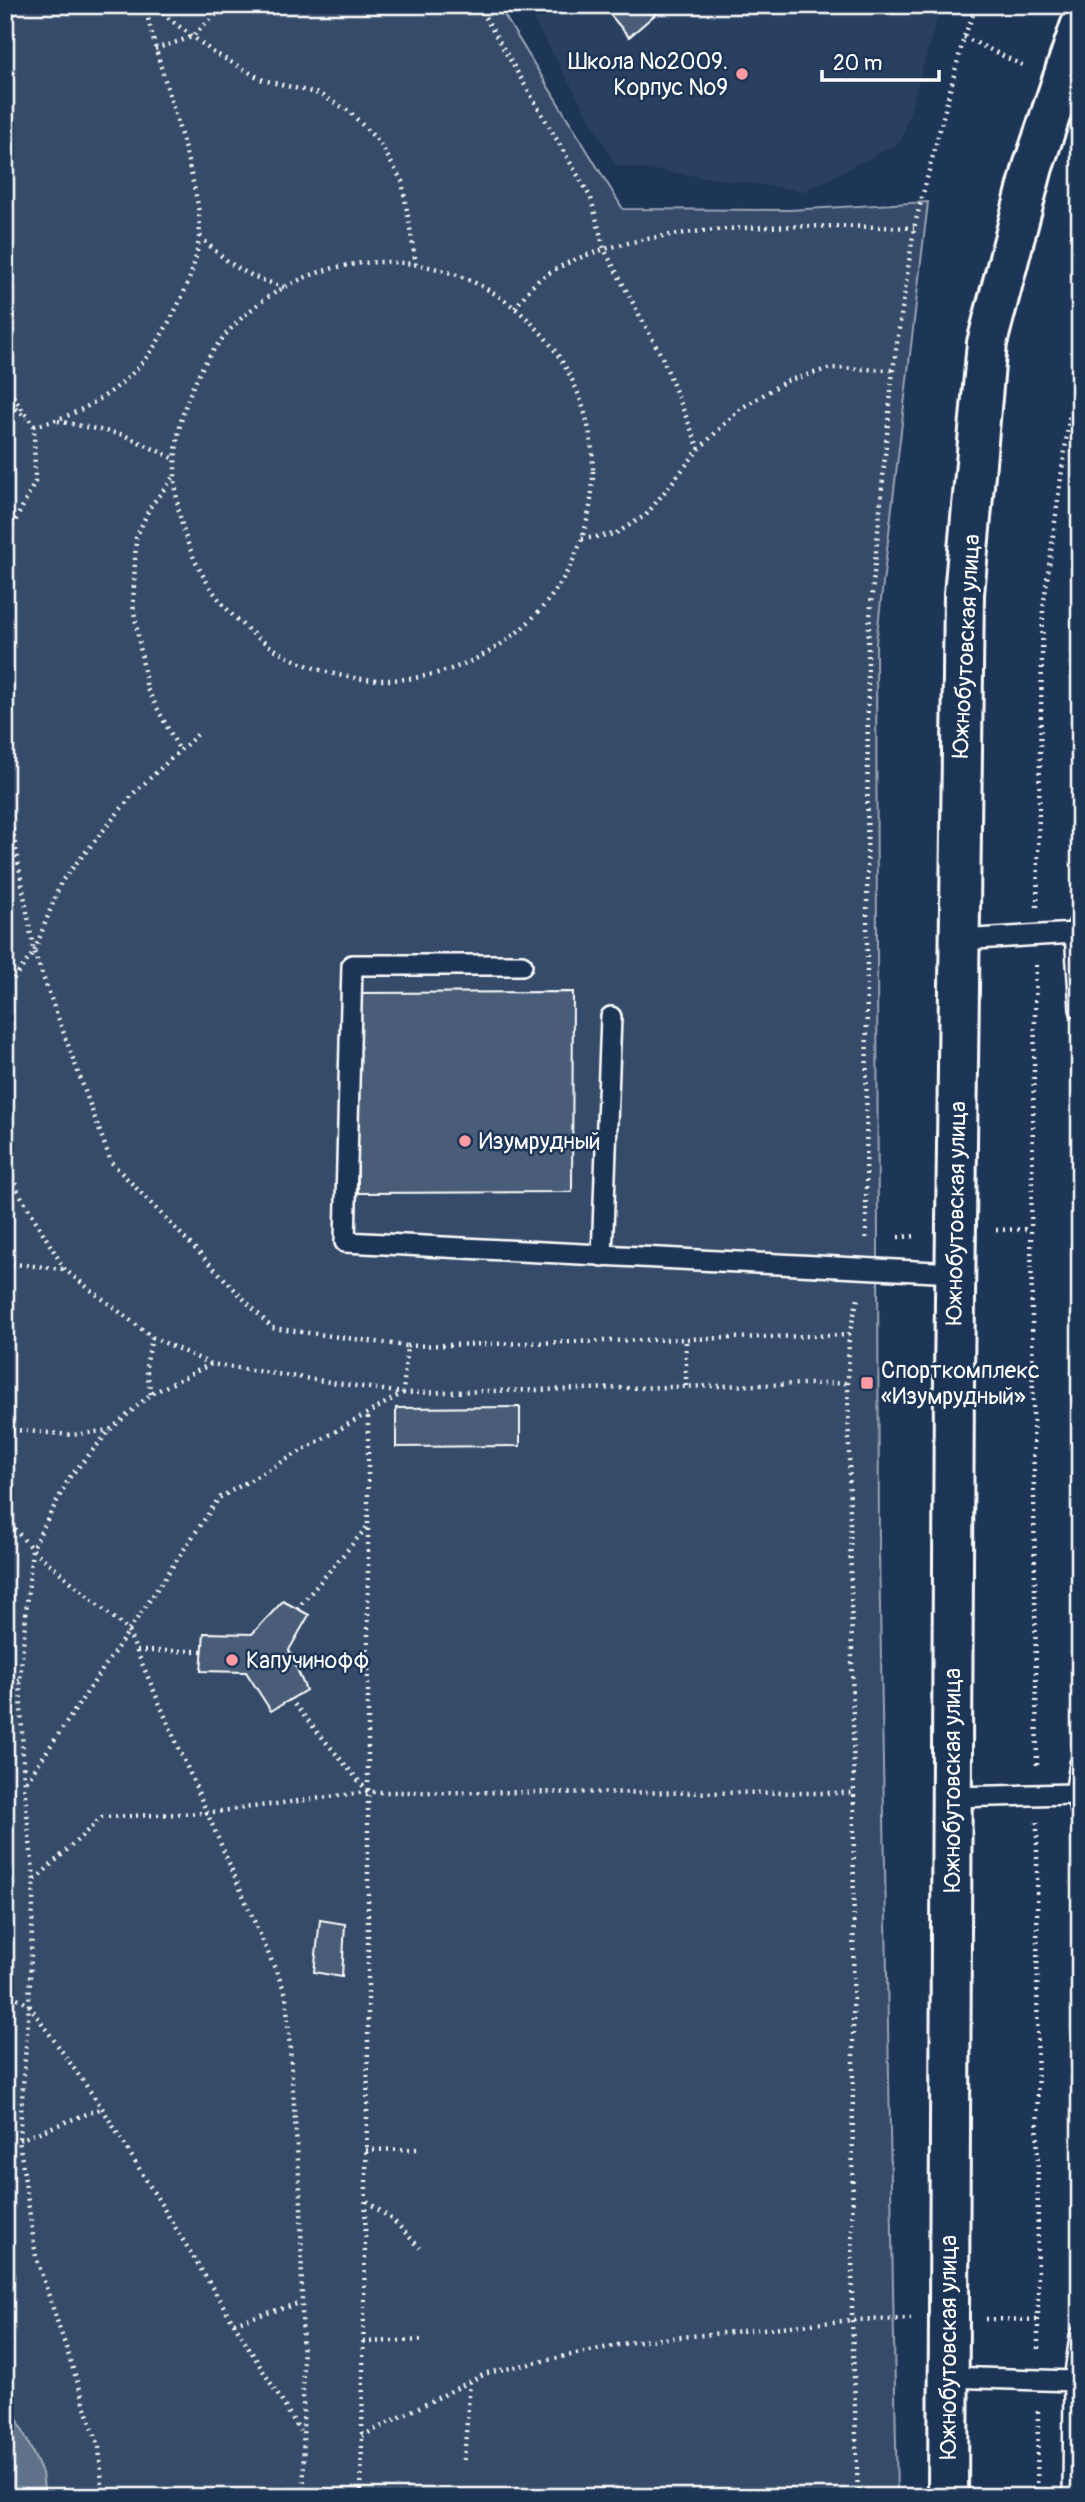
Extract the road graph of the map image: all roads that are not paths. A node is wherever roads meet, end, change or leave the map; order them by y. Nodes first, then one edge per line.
1 (1080, 27) edge
2 (1077, 927) edge
3 (959, 940) junction
4 (522, 965) dead end
5 (1080, 1009) edge
6 (611, 1017) dead end
7 (602, 1256) junction
8 (955, 1273) junction
9 (1080, 1764) edge
10 (951, 1797) junction
11 (1078, 1801) edge
12 (1080, 2336) edge
13 (948, 2377) junction
14 (1073, 2381) junction
15 (948, 2497) edge
16 (1073, 2497) edge

1 - 3 street, Южнобутовская улица
2 - 3 lane
2 - 5 lane
3 - 8 street, Южнобутовская улица
4 - 7 lane
6 - 7 lane
7 - 8 lane
8 - 10 street, Южнобутовская улица
9 - 11 lane
10 - 11 lane
10 - 13 street, Южнобутовская улица
12 - 14 lane
13 - 14 lane
13 - 15 street, Южнобутовская улица
14 - 16 lane

